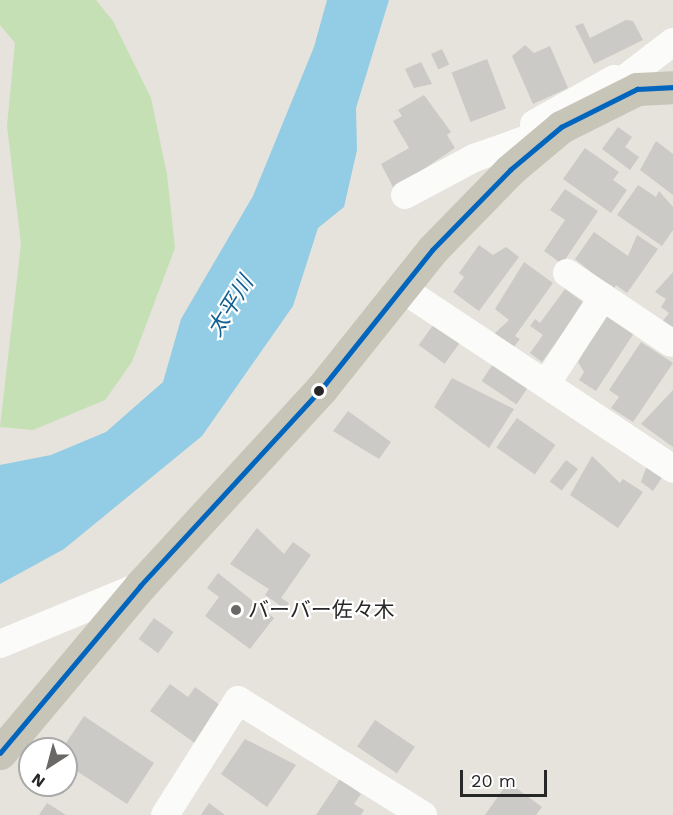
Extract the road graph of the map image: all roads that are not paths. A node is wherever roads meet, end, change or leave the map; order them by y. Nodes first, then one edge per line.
1 (663, 49) edge
2 (673, 87) edge
3 (561, 127) junction
4 (474, 158) junction
5 (405, 195) dead end
6 (567, 273) dead end
7 (401, 288) junction
8 (603, 297) junction
9 (671, 343) dead end
10 (546, 384) junction
11 (673, 469) edge
12 (140, 586) junction
13 (0, 644) edge
14 (0, 753) edge
15 (165, 815) edge
16 (423, 815) edge

1 - 3 street
1 - 4 street
2 - 3 main road
3 - 4 street
3 - 7 main road
4 - 5 street
6 - 8 street
7 - 10 street
7 - 12 main road
8 - 9 street
8 - 10 street
10 - 11 street
12 - 13 street
12 - 14 main road
15 - 16 street

